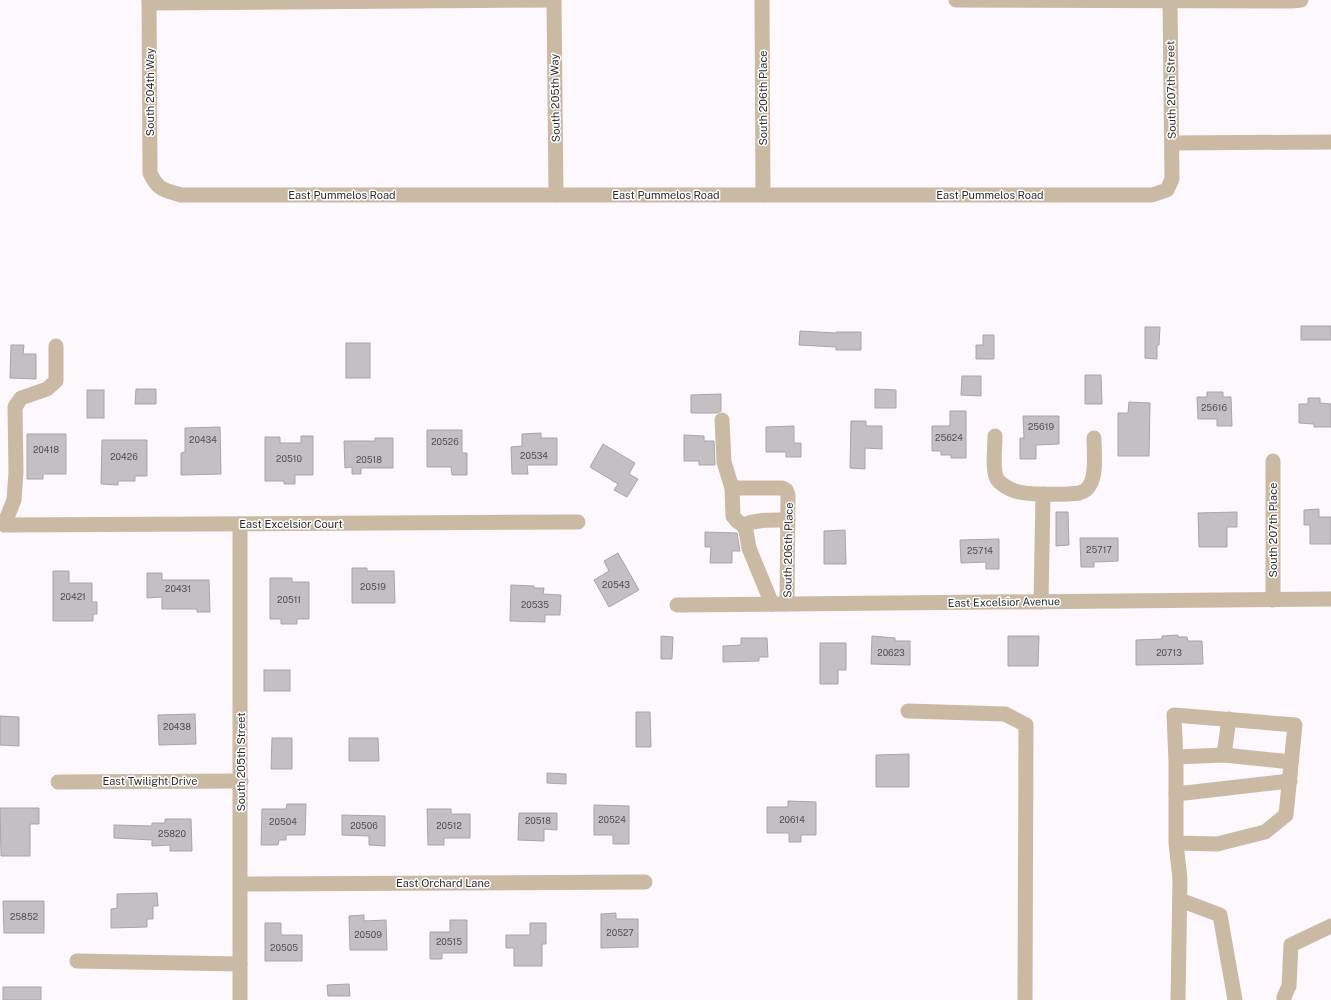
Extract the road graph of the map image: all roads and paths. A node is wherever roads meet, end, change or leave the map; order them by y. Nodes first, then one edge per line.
1 (554, 0) edge
2 (762, 0) edge
3 (956, 0) edge
4 (1301, 0) edge
5 (149, 1) edge
6 (1170, 1) edge
7 (1331, 142) edge
8 (1172, 143) junction
9 (1172, 179) joint
10 (155, 184) joint
11 (556, 195) junction
12 (763, 195) junction
13 (56, 346) dead end
14 (722, 420) dead end
15 (995, 436) dead end
16 (1094, 438) dead end
17 (1273, 461) dead end
18 (732, 488) junction
19 (1043, 494) junction
20 (788, 520) junction
21 (578, 522) dead end
22 (240, 524) junction
23 (743, 525) junction
24 (1273, 600) junction
25 (1331, 600) edge
26 (1041, 602) junction
27 (780, 604) junction
28 (677, 605) dead end
29 (908, 711) dead end
30 (1229, 719) junction
31 (1224, 755) junction
32 (1176, 757) junction
33 (1292, 762) junction
34 (1290, 780) junction
35 (241, 781) junction
36 (58, 782) dead end
37 (1176, 794) junction
38 (1176, 843) junction
39 (645, 882) dead end
40 (241, 884) junction
41 (1180, 900) junction
42 (1331, 926) edge
43 (76, 961) dead end
44 (240, 964) junction
45 (240, 1000) edge
46 (1025, 1000) edge
47 (1178, 1000) edge
48 (1234, 1000) edge
49 (1284, 1000) edge

1 - 5 street
1 - 11 street, South 205th Way
2 - 12 street, South 206th Place
3 - 6 street
4 - 6 street
5 - 10 street, South 204th Way
6 - 8 street, South 207th Street
7 - 8 street
8 - 9 street, South 207th Street
9 - 12 street, East Pummelos Road
10 - 11 street, East Pummelos Road
11 - 12 street, East Pummelos Road
13 - 22 street, East Excelsior Court
14 - 18 street
15 - 19 street
16 - 19 street
17 - 24 street, South 207th Place
18 - 20 street, South 206th Place
18 - 23 street
19 - 26 street
20 - 23 street
20 - 27 street, South 206th Place
21 - 22 street, East Excelsior Court
22 - 35 street, South 205th Street
23 - 27 street
24 - 25 street, East Excelsior Avenue
24 - 26 street, East Excelsior Avenue
26 - 27 street, East Excelsior Avenue
27 - 28 street, East Excelsior Avenue
29 - 46 street
30 - 31 street
30 - 32 street
30 - 33 street
31 - 32 street
31 - 33 street
32 - 37 street
33 - 34 street
34 - 37 street
34 - 38 street
35 - 36 street, East Twilight Drive
35 - 40 street, South 205th Street
37 - 38 street
38 - 41 street
39 - 40 street, East Orchard Lane
40 - 44 street, South 205th Street
41 - 47 street
41 - 48 street
42 - 49 street
43 - 44 street
44 - 45 street, South 205th Street

